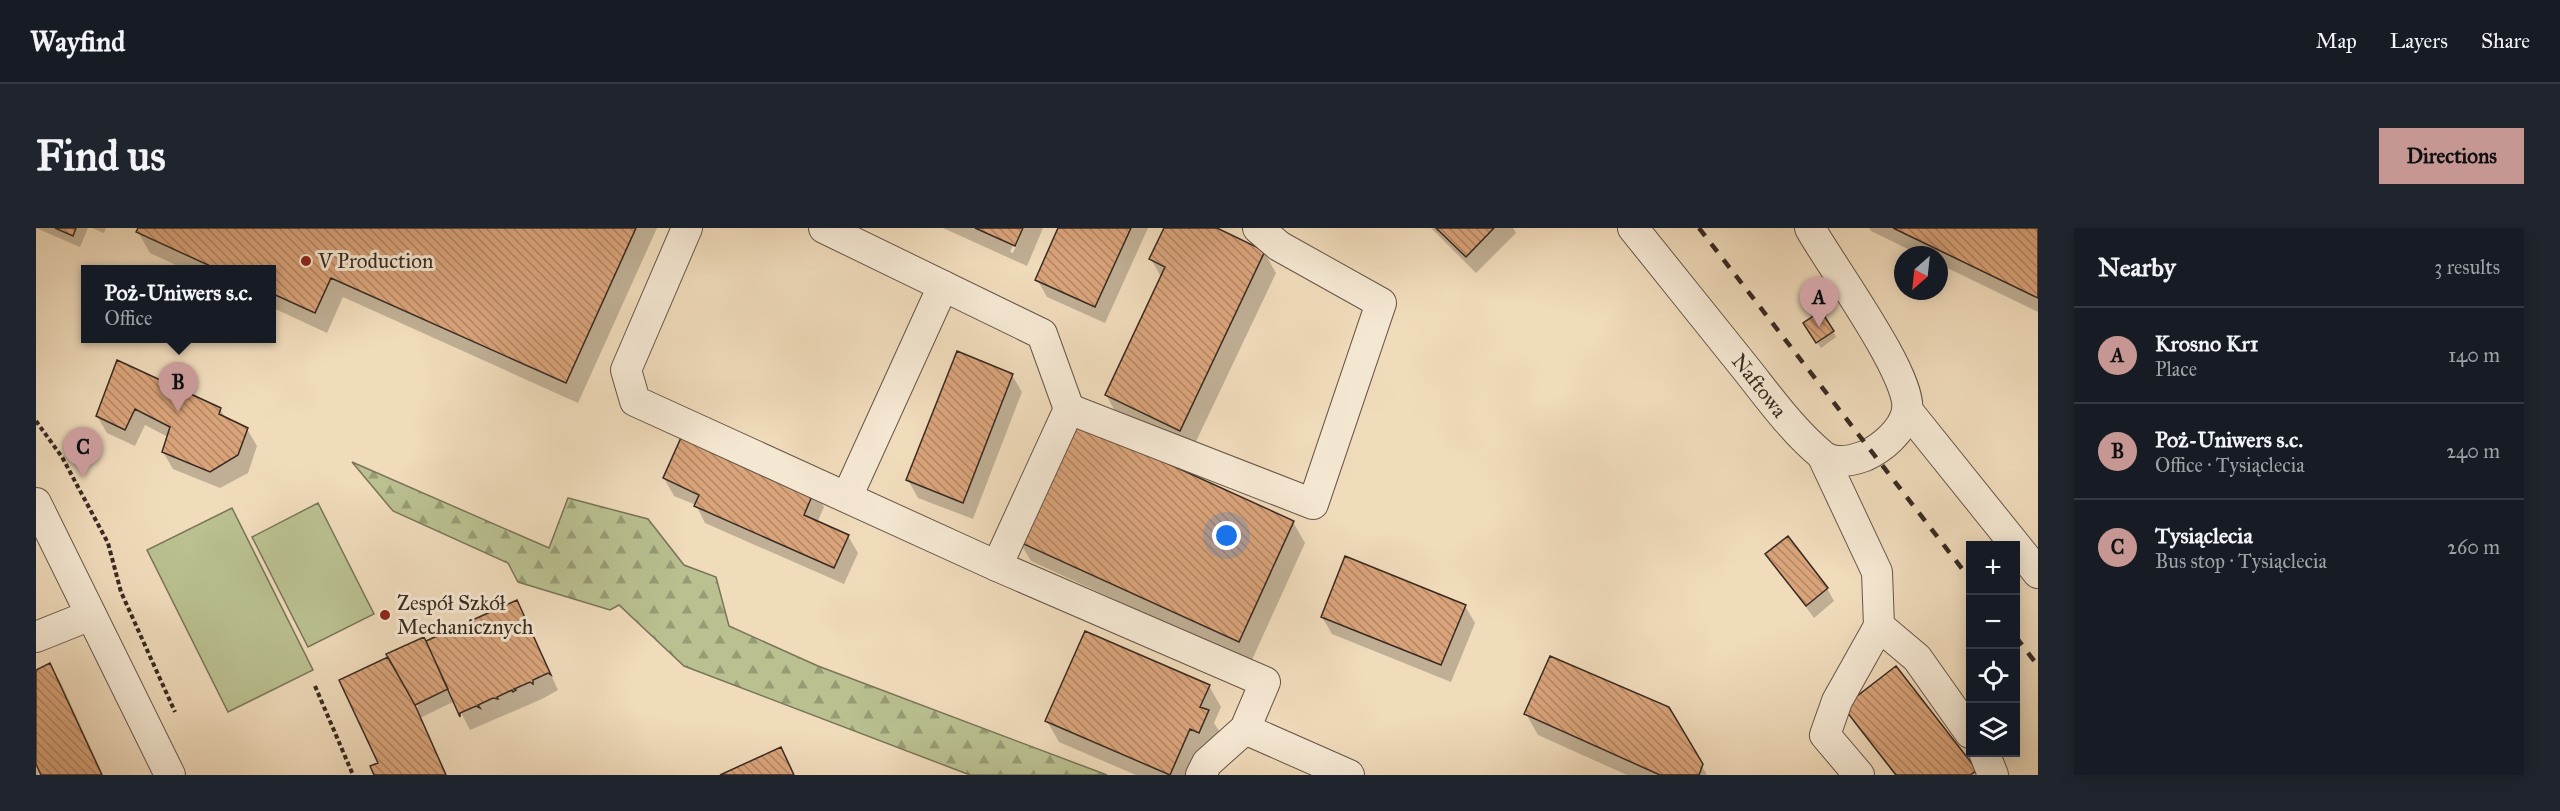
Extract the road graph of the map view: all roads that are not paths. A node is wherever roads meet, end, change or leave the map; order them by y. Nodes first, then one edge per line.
1 (687, 228) edge
2 (824, 228) edge
3 (1258, 228) edge
4 (1633, 228) edge
5 (1810, 228) edge
6 (943, 286) junction
7 (1069, 409) junction
8 (1907, 410) junction
9 (1823, 456) junction
10 (847, 497) junction
11 (36, 503) edge
12 (997, 566) junction
13 (2038, 573) edge
14 (91, 615) junction
15 (1879, 626) junction
16 (36, 637) edge
17 (1966, 727) edge
18 (1245, 729) junction
19 (1986, 757) edge
20 (170, 775) edge
21 (1201, 775) edge
22 (1349, 775) edge
23 (1859, 775) edge
24 (1993, 775) edge

1 - 10 street
2 - 6 street
3 - 7 street
4 - 9 street, Naftowa
5 - 8 street
6 - 7 street
6 - 10 street
7 - 12 street
8 - 9 street
8 - 13 street
9 - 15 street
10 - 12 street
11 - 14 street
12 - 18 street
14 - 16 street
14 - 20 street
15 - 17 street
15 - 23 street
18 - 21 street
18 - 22 street
19 - 24 street

